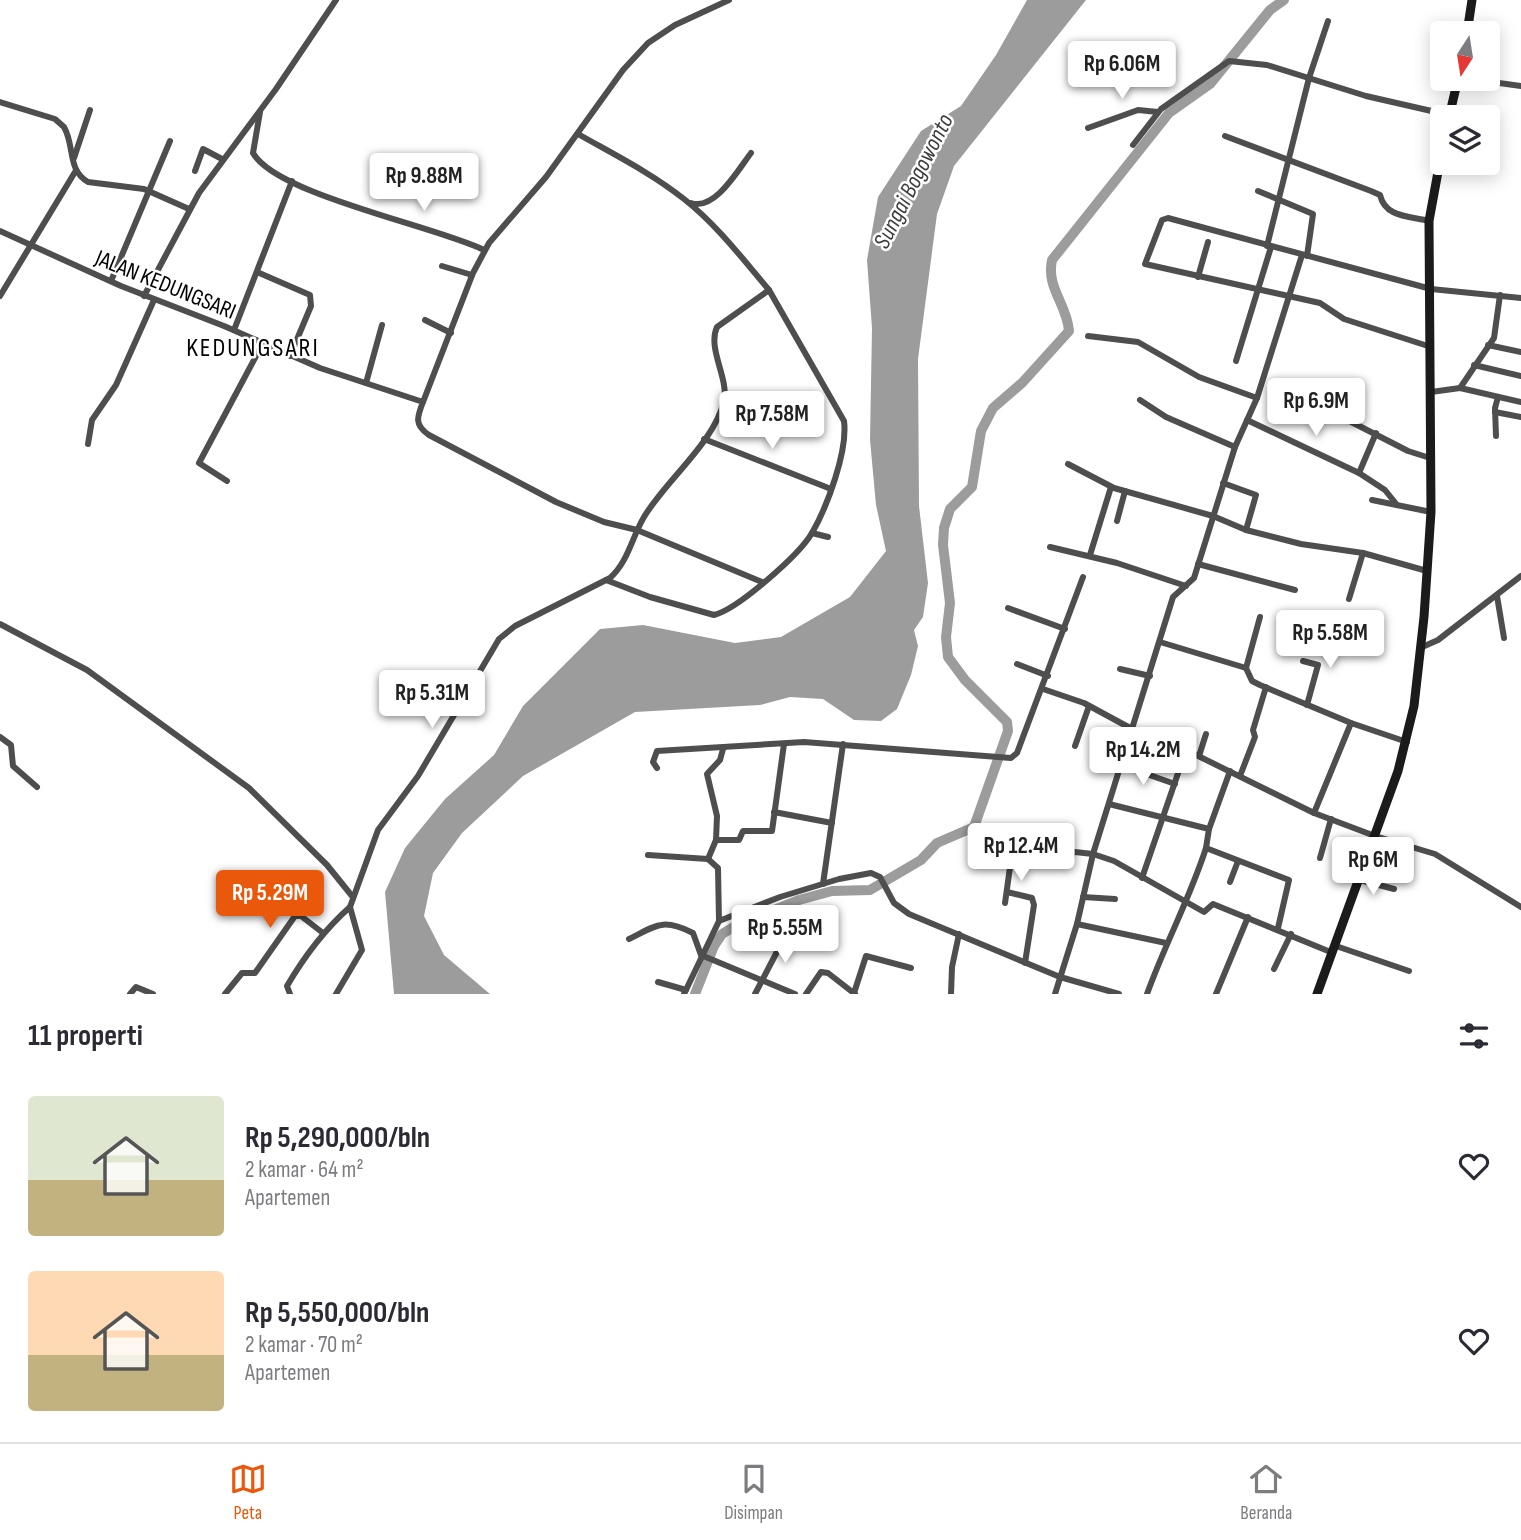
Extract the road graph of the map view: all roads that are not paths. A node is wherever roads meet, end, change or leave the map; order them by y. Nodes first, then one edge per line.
1 (336, 0) edge
2 (728, 0) edge
3 (1472, 0) edge
4 (1328, 21) dead end
5 (1469, 21) edge
6 (1309, 78) junction
7 (1500, 83) edge
8 (1521, 86) edge
9 (0, 102) edge
10 (261, 108) junction
11 (90, 110) dead end
12 (1430, 111) edge
13 (1158, 112) junction
14 (1088, 128) dead end
15 (578, 134) junction
16 (1225, 136) dead end
17 (170, 141) dead end
18 (1133, 145) dead end
19 (751, 153) dead end
20 (73, 159) junction
21 (222, 159) junction
22 (1289, 161) junction
23 (195, 171) dead end
24 (75, 172) junction
25 (1437, 175) edge
26 (292, 181) junction
27 (148, 190) junction
28 (1258, 191) dead end
29 (1278, 199) junction
30 (686, 201) junction
31 (189, 209) junction
32 (1429, 221) junction
33 (0, 231) edge
34 (1208, 242) dead end
35 (30, 243) junction
36 (1269, 246) junction
37 (484, 250) junction
38 (1304, 255) junction
39 (442, 266) dead end
40 (257, 272) junction
41 (472, 275) junction
42 (1198, 277) junction
43 (111, 281) junction
44 (1258, 288) junction
45 (1431, 289) junction
46 (769, 290) junction
47 (1500, 295) junction
48 (0, 296) edge
49 (144, 296) junction
50 (1289, 296) junction
51 (1521, 298) edge
52 (154, 300) junction
53 (425, 320) dead end
54 (382, 325) dead end
55 (234, 330) junction
56 (451, 333) junction
57 (1087, 336) dead end
58 (263, 343) junction
59 (1488, 345) junction
60 (1431, 347) junction
61 (1521, 352) edge
62 (290, 356) junction
63 (1236, 361) dead end
64 (1474, 365) junction
65 (1521, 376) edge
66 (366, 383) junction
67 (1460, 388) junction
68 (1431, 392) junction
69 (1498, 397) junction
70 (724, 398) junction
71 (1257, 398) junction
72 (1140, 400) dead end
73 (423, 402) junction
74 (1521, 402) edge
75 (1326, 409) dead end
76 (760, 411) dead end
77 (1495, 412) junction
78 (1521, 417) edge
79 (1247, 420) junction
80 (1376, 433) junction
81 (1496, 436) dead end
82 (704, 439) junction
83 (88, 444) dead end
84 (1235, 447) junction
85 (1430, 457) junction
86 (1068, 464) dead end
87 (1359, 473) junction
88 (228, 481) dead end
89 (1223, 483) junction
90 (1111, 487) junction
91 (831, 489) junction
92 (1125, 491) junction
93 (1372, 500) dead end
94 (1397, 505) junction
95 (1431, 512) junction
96 (1213, 516) junction
97 (1117, 522) dead end
98 (637, 530) junction
99 (1246, 530) junction
100 (812, 533) junction
101 (828, 537) dead end
102 (1050, 547) dead end
103 (1363, 553) junction
104 (1090, 555) junction
105 (1198, 564) junction
106 (1427, 571) junction
107 (1521, 576) edge
108 (1083, 577) dead end
109 (606, 580) junction
110 (762, 582) junction
111 (1186, 586) junction
112 (1295, 590) dead end
113 (1497, 596) junction
114 (1349, 599) dead end
115 (1008, 608) dead end
116 (1260, 617) dead end
117 (0, 624) edge
118 (1065, 629) junction
119 (1504, 638) dead end
120 (1160, 642) junction
121 (1420, 648) junction
122 (1303, 661) dead end
123 (1017, 664) dead end
124 (1245, 668) junction
125 (1120, 669) dead end
126 (1048, 676) junction
127 (1150, 676) junction
128 (1266, 687) junction
129 (1043, 689) junction
130 (1307, 705) junction
131 (1089, 706) junction
132 (1351, 723) junction
133 (1132, 729) junction
134 (1206, 734) dead end
135 (0, 737) edge
136 (1407, 742) junction
137 (784, 744) junction
138 (844, 744) junction
139 (1075, 746) dead end
140 (723, 749) junction
141 (1186, 750) junction
142 (1199, 756) junction
143 (1121, 765) junction
144 (656, 768) dead end
145 (1230, 771) junction
146 (1240, 776) junction
147 (1175, 784) junction
148 (37, 787) dead end
149 (1109, 804) junction
150 (774, 812) junction
151 (1314, 813) junction
152 (1163, 818) junction
153 (1331, 820) junction
154 (832, 823) junction
155 (1209, 829) junction
156 (1375, 836) junction
157 (716, 841) junction
158 (1012, 845) dead end
159 (1206, 848) junction
160 (1073, 852) junction
161 (1093, 854) junction
162 (648, 855) dead end
163 (1320, 858) dead end
164 (708, 859) junction
165 (1238, 862) junction
166 (1142, 878) junction
167 (1360, 880) junction
168 (1230, 882) dead end
169 (822, 884) junction
170 (1394, 889) dead end
171 (1007, 892) junction
172 (352, 896) junction
173 (1083, 897) junction
174 (1115, 899) dead end
175 (1005, 903) dead end
176 (1184, 904) junction
177 (349, 907) junction
178 (1521, 907) edge
179 (1248, 917) junction
180 (719, 922) junction
181 (792, 923) dead end
182 (1077, 923) junction
183 (1278, 928) junction
184 (323, 933) junction
185 (960, 934) junction
186 (1291, 934) junction
187 (629, 939) dead end
188 (1166, 943) junction
189 (1334, 949) junction
190 (703, 955) junction
191 (1025, 963) junction
192 (911, 968) dead end
193 (1275, 969) dead end
194 (1409, 971) dead end
195 (1060, 977) junction
196 (761, 981) junction
197 (658, 982) dead end
198 (685, 992) edge
199 (130, 994) edge
200 (153, 994) edge
201 (225, 994) edge
202 (290, 994) edge
203 (336, 994) edge
204 (755, 994) edge
205 (795, 994) edge
206 (806, 994) edge
207 (854, 994) edge
208 (951, 994) edge
209 (1055, 994) edge
210 (1119, 994) edge
211 (1147, 994) edge
212 (1216, 994) edge
213 (1317, 994) edge

1 - 10 street
2 - 15 street
3 - 5 main road
4 - 6 street
6 - 12 street
6 - 13 street
6 - 22 street
7 - 8 street
9 - 20 street
10 - 21 street
10 - 26 street
11 - 20 street
13 - 14 street
13 - 18 street
15 - 30 street
15 - 37 street
16 - 22 street
17 - 27 street
19 - 30 street
20 - 24 street
21 - 23 street
21 - 31 street
22 - 29 street
22 - 32 street
24 - 27 street
24 - 35 street
25 - 32 main road
26 - 37 street
26 - 40 street
27 - 31 street
27 - 43 street
28 - 29 street
29 - 36 street
29 - 38 street
30 - 46 street
31 - 49 street
32 - 45 main road
33 - 35 street, JALAN KEDUNGSARI
34 - 42 street
35 - 43 street, JALAN KEDUNGSARI
35 - 48 street
36 - 38 street
36 - 42 street
36 - 44 street
37 - 41 street
38 - 45 street
38 - 50 street
39 - 41 street
40 - 55 street
40 - 62 street
41 - 56 street
42 - 44 street
43 - 49 street, JALAN KEDUNGSARI
44 - 50 street
44 - 63 street
45 - 47 street
45 - 60 main road
46 - 70 street
46 - 91 street
47 - 51 street
47 - 59 street
49 - 52 street, JALAN KEDUNGSARI
50 - 60 street
50 - 71 street
52 - 55 street, JALAN KEDUNGSARI
52 - 83 street
53 - 56 street
54 - 66 street
55 - 58 street, JALAN KEDUNGSARI
56 - 73 street
57 - 71 street
58 - 62 street, JALAN KEDUNGSARI
58 - 88 street
59 - 61 street
59 - 64 street
60 - 68 main road
62 - 66 street, JALAN KEDUNGSARI
64 - 65 street
64 - 67 street
66 - 73 street, JALAN KEDUNGSARI
67 - 68 street
67 - 69 street
68 - 85 main road
69 - 74 street
69 - 77 street
70 - 76 street
70 - 82 street
71 - 79 street
72 - 84 street
73 - 98 street
75 - 80 street
77 - 78 street
77 - 81 street
79 - 84 street
79 - 87 street
80 - 85 street
80 - 87 street
82 - 91 street
82 - 98 street
84 - 89 street
85 - 95 main road
86 - 90 street
87 - 94 street
89 - 96 street
89 - 99 street
90 - 92 street
90 - 104 street
91 - 100 street
92 - 96 street
92 - 97 street
93 - 94 street
94 - 95 street
95 - 106 main road
96 - 99 street
96 - 105 street
98 - 109 street
98 - 110 street
99 - 103 street
100 - 101 street
100 - 110 street
102 - 104 street
103 - 106 street
103 - 114 street
104 - 111 street
105 - 111 street
105 - 112 street
106 - 121 main road
107 - 113 street
108 - 118 street
109 - 110 street
109 - 172 street
111 - 120 street
113 - 119 street
113 - 121 street
115 - 118 street
116 - 124 street
117 - 172 street
118 - 126 street
120 - 124 street
120 - 127 street
121 - 136 main road
122 - 130 street
123 - 126 street
124 - 128 street
125 - 127 street
126 - 129 street
127 - 133 street
128 - 130 street
128 - 146 street
129 - 131 street
129 - 138 street
130 - 132 street
131 - 133 street
131 - 139 street
132 - 136 street
132 - 151 street
133 - 141 street
133 - 143 street
134 - 142 street
135 - 148 street
136 - 156 main road
137 - 138 street
137 - 140 street
137 - 150 street
138 - 154 street
140 - 144 street
140 - 157 street
141 - 142 street
141 - 147 street
142 - 145 street
143 - 147 street
143 - 149 street
145 - 146 street
145 - 155 street
146 - 151 street
147 - 152 street
149 - 152 street
149 - 161 street
150 - 154 street
150 - 157 street
151 - 153 street
152 - 155 street
152 - 166 street
153 - 156 street
153 - 163 street
154 - 169 street
155 - 159 street
156 - 167 main road
156 - 178 street
157 - 164 street
158 - 160 street
159 - 165 street
159 - 176 street
160 - 161 street
160 - 171 street
161 - 166 street
161 - 173 street
162 - 164 street
164 - 180 street
165 - 168 street
165 - 183 street
166 - 176 street
167 - 170 street
167 - 189 main road
169 - 180 street
169 - 185 street
171 - 175 street
171 - 191 street
172 - 177 street
173 - 174 street
173 - 182 street
176 - 179 street
176 - 188 street
177 - 184 street
177 - 203 street
179 - 183 street
179 - 212 street
180 - 190 street
181 - 196 street
182 - 188 street
182 - 195 street
183 - 186 street
184 - 201 street
184 - 202 street
185 - 191 street
185 - 208 street
186 - 189 street
186 - 193 street
187 - 190 street
188 - 211 street
189 - 194 street
189 - 213 main road
190 - 196 street
190 - 198 street
191 - 195 street
192 - 207 street
195 - 209 street
195 - 210 street
196 - 204 street
196 - 205 street
197 - 198 street
199 - 200 street
206 - 207 street

